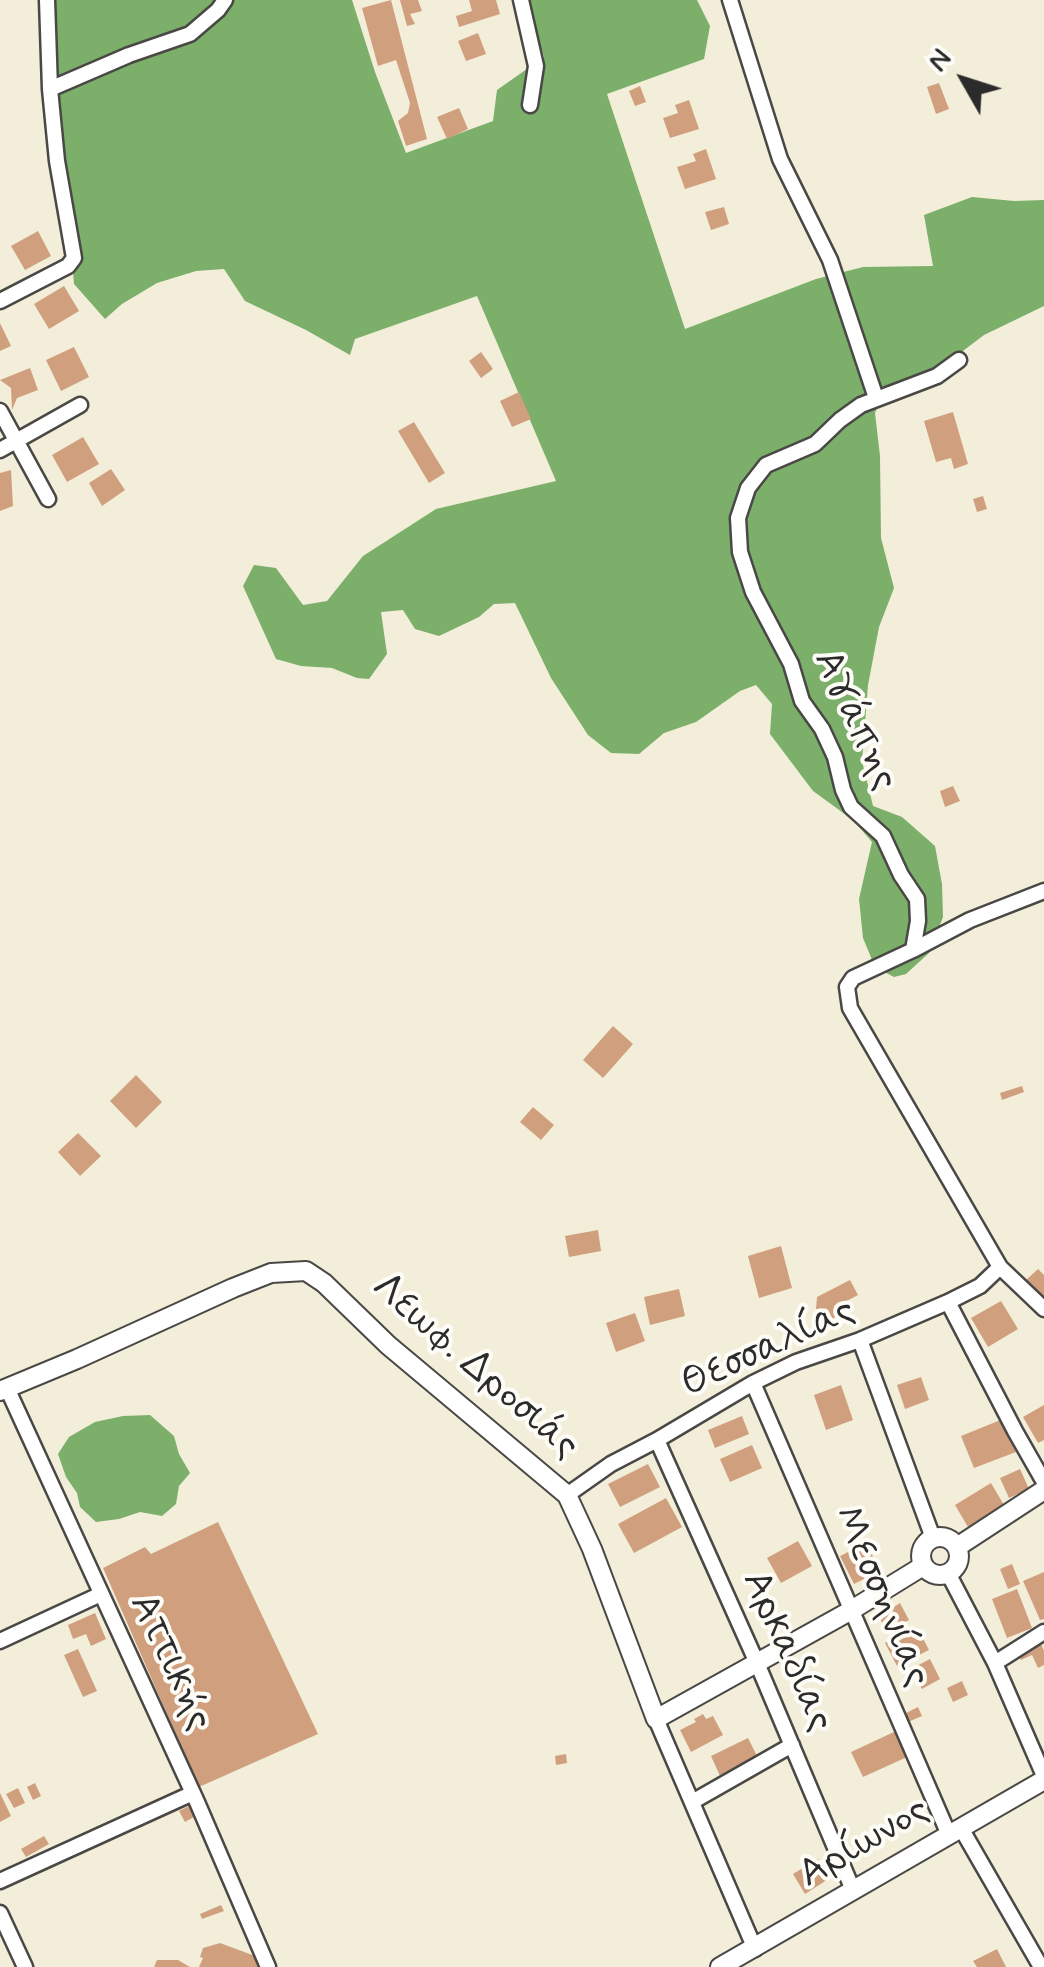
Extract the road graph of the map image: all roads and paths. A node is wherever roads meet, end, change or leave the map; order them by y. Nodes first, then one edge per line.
1 (46, 0) edge
2 (224, 0) edge
3 (521, 0) edge
4 (730, 0) edge
5 (50, 89) junction
6 (530, 104) dead end
7 (0, 301) edge
8 (959, 360) dead end
9 (876, 398) junction
10 (80, 406) dead end
11 (0, 411) edge
12 (18, 440) junction
13 (0, 450) edge
14 (48, 499) dead end
15 (1044, 891) edge
16 (914, 950) junction
17 (1000, 1268) junction
18 (948, 1302) junction
19 (1044, 1309) edge
20 (860, 1340) junction
21 (753, 1383) junction
22 (3, 1390) edge
23 (657, 1440) junction
24 (1044, 1482) edge
25 (1044, 1490) edge
26 (567, 1495) junction
27 (933, 1538) junction
28 (957, 1547) junction
29 (923, 1566) junction
30 (948, 1573) junction
31 (101, 1594) junction
32 (850, 1611) junction
33 (1044, 1632) edge
34 (0, 1642) edge
35 (757, 1663) junction
36 (995, 1663) junction
37 (656, 1719) junction
38 (792, 1745) junction
39 (1044, 1778) edge
40 (193, 1793) junction
41 (692, 1802) junction
42 (955, 1832) junction
43 (0, 1881) edge
44 (854, 1890) junction
45 (0, 1913) edge
46 (754, 1948) junction
47 (25, 1967) edge
48 (268, 1967) edge
49 (720, 1967) edge
50 (1041, 1967) edge

1 - 5 street
2 - 5 street
3 - 6 street
4 - 9 street
5 - 7 street
8 - 9 street, Αγάπης
9 - 16 street, Αγάπης
10 - 12 street
11 - 12 street
12 - 13 street
12 - 14 street
15 - 16 street
16 - 17 street
17 - 18 street, Θεσσαλίας
17 - 19 street
18 - 20 street, Θεσσαλίας
18 - 24 street
20 - 21 street, Θεσσαλίας
20 - 27 street
21 - 23 street, Θεσσαλίας
21 - 32 street, Μεσσηνίας
22 - 26 street, Λεωφ. Δροσιάς
22 - 31 street, Αττικής
23 - 26 street, Θεσσαλίας
23 - 35 street, Αρκαδίας
25 - 28 street
26 - 37 street, Λεωφ. Δροσιάς
27 - 28 street
27 - 29 street
28 - 30 street
29 - 30 street
29 - 32 street
30 - 36 street
31 - 34 street
31 - 40 street, Αττικής
32 - 35 street
32 - 42 street, Μεσσηνίας
33 - 36 street
35 - 37 street
35 - 38 street, Αρκαδίας
36 - 39 street
37 - 41 street
38 - 41 street
38 - 44 street, Αρκαδίας
39 - 42 street, Αρίωνος
40 - 43 street
40 - 48 street, Αττικής
41 - 46 street
42 - 44 street, Αρίωνος
42 - 50 street, Μεσσηνίας
44 - 46 street, Αρίωνος
45 - 47 street
46 - 49 street, Αρίωνος

